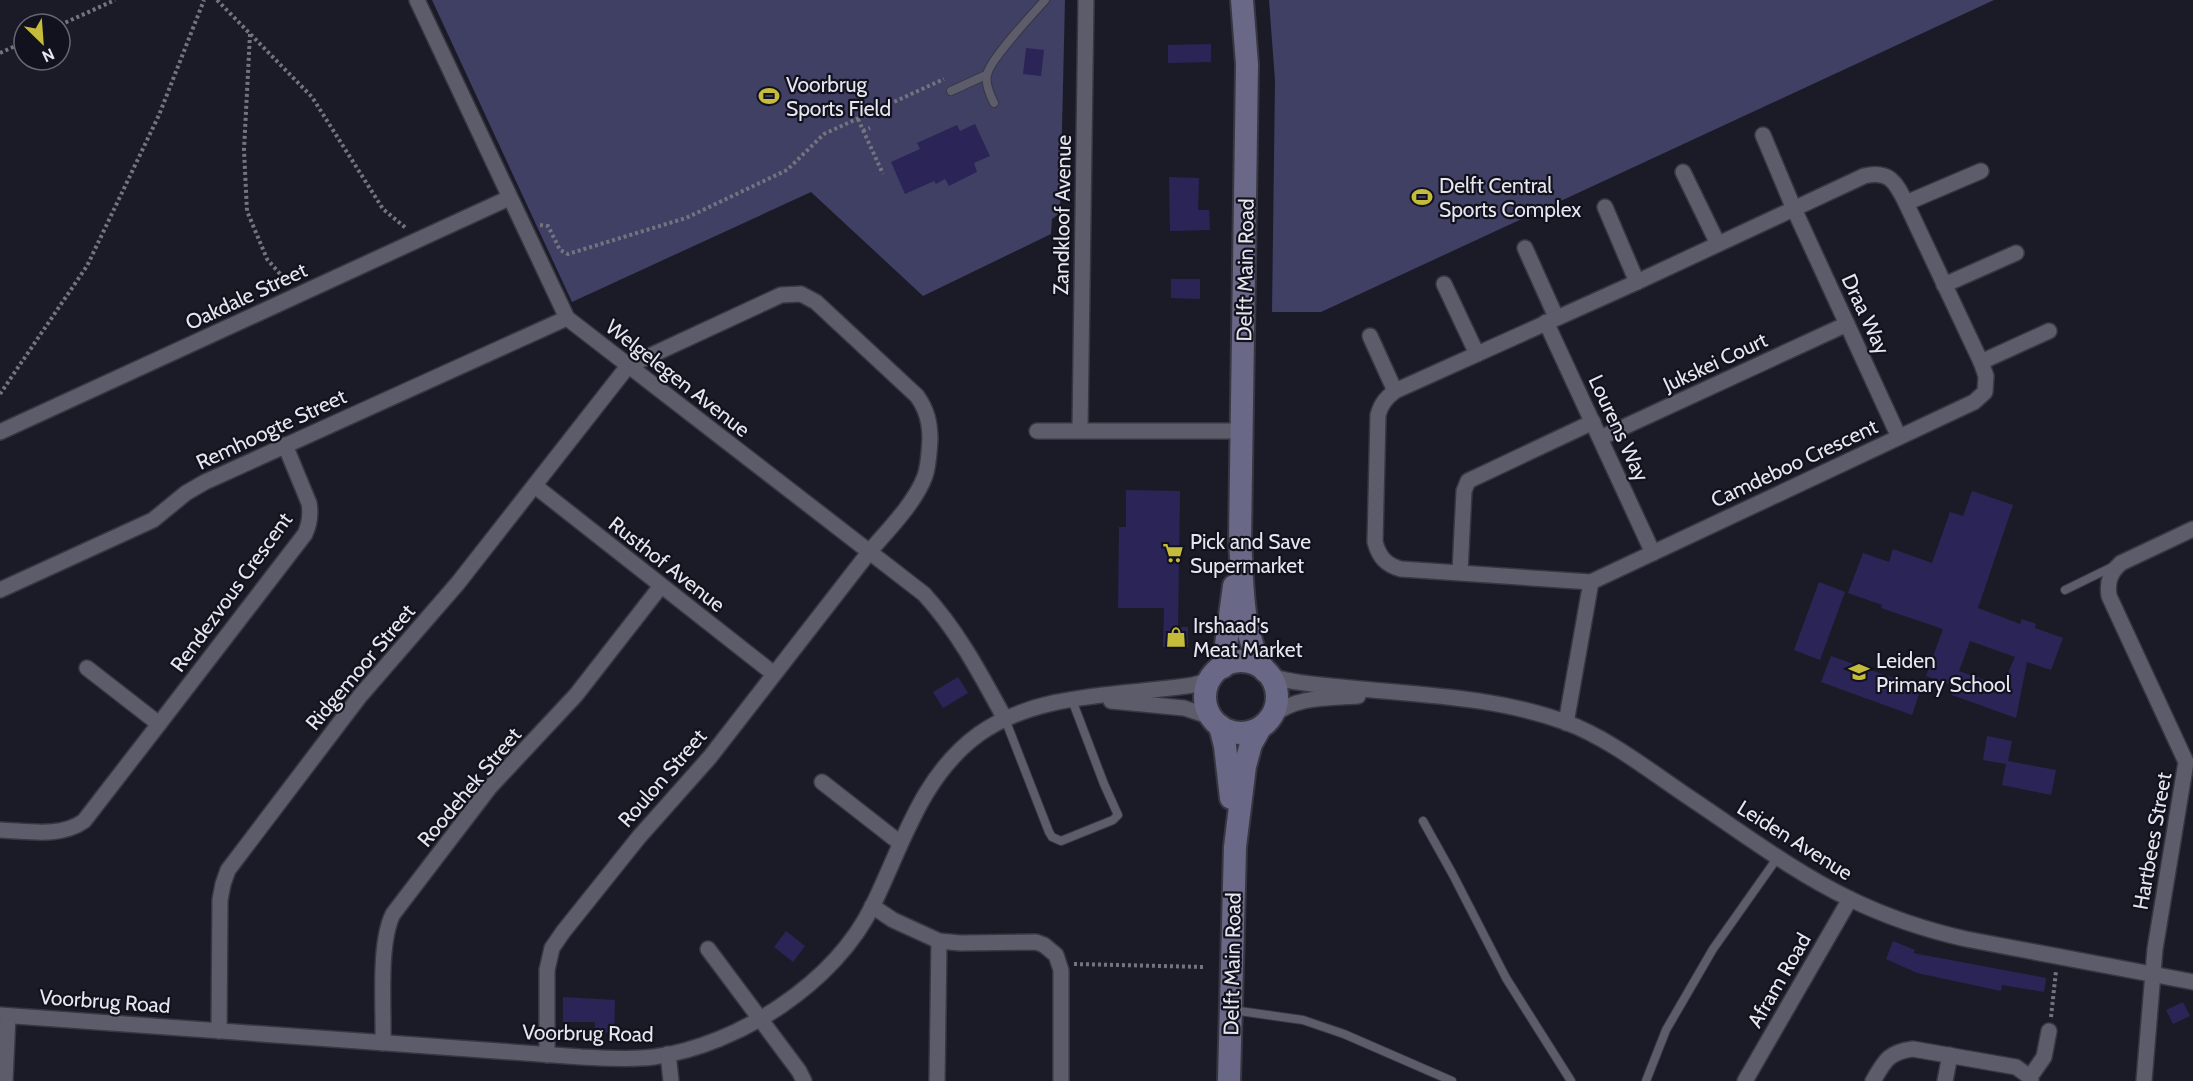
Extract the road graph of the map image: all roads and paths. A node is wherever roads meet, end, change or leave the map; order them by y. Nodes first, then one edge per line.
1 (115, 0) edge
2 (204, 0) edge
3 (217, 0) edge
4 (417, 0) edge
5 (1045, 0) edge
6 (1086, 0) edge
7 (1242, 0) edge
8 (72, 20) edge
9 (250, 33) junction
10 (987, 75) junction
11 (954, 90) joint
12 (994, 103) dead end
13 (858, 119) junction
14 (870, 128) dead end
15 (863, 131) junction
16 (1763, 135) dead end
17 (1981, 171) dead end
18 (1683, 172) dead end
19 (883, 174) dead end
20 (509, 198) junction
21 (1906, 203) junction
22 (1605, 207) dead end
23 (1794, 209) junction
24 (525, 232) junction
25 (420, 239) junction
26 (1718, 244) junction
27 (1525, 248) dead end
28 (2016, 253) dead end
29 (1637, 282) junction
30 (1444, 284) dead end
31 (1944, 285) junction
32 (298, 295) junction
33 (567, 318) junction
34 (1551, 319) junction
35 (1847, 324) junction
36 (2049, 331) dead end
37 (1370, 336) dead end
38 (1477, 354) junction
39 (1981, 362) junction
40 (628, 366) junction
41 (1395, 391) junction
42 (0, 394) edge
43 (1593, 422) junction
44 (1080, 430) junction
45 (1037, 431) dead end
46 (1242, 431) junction
47 (0, 432) edge
48 (1899, 437) junction
49 (1600, 438) junction
50 (285, 445) junction
51 (534, 486) junction
52 (2193, 529) edge
53 (1240, 539) junction
54 (870, 550) junction
55 (1653, 553) junction
56 (2121, 563) junction
57 (1460, 572) junction
58 (1591, 582) junction
59 (661, 586) junction
60 (0, 590) edge
61 (2065, 590) dead end
62 (87, 668) dead end
63 (1218, 671) junction
64 (774, 674) junction
65 (1268, 674) junction
66 (1394, 692) junction
67 (1080, 699) junction
68 (1005, 719) junction
69 (1215, 722) junction
70 (1266, 722) junction
71 (1566, 723) junction
72 (159, 724) junction
73 (822, 782) dead end
74 (1423, 821) dead end
75 (0, 830) edge
76 (900, 843) junction
77 (1235, 847) junction
78 (1778, 857) junction
79 (1850, 899) junction
80 (872, 906) junction
81 (939, 941) junction
82 (708, 949) dead end
83 (1071, 964) dead end
84 (1205, 967) dead end
85 (2056, 970) dead end
86 (2151, 975) junction
87 (2193, 982) edge
88 (1230, 1010) junction
89 (4, 1015) edge
90 (760, 1019) junction
91 (219, 1031) junction
92 (2049, 1031) joint
93 (383, 1043) junction
94 (668, 1054) junction
95 (547, 1055) junction
96 (1950, 1055) junction
97 (2030, 1079) edge
98 (5, 1081) edge
99 (671, 1081) edge
100 (804, 1081) edge
101 (937, 1081) edge
102 (1061, 1081) edge
103 (1229, 1081) edge
104 (1452, 1081) edge
105 (1571, 1081) edge
106 (1646, 1081) edge
107 (1745, 1081) edge
108 (1873, 1081) edge
109 (1945, 1081) edge
110 (2144, 1081) edge

1 - 8 path
2 - 42 path
3 - 9 path
4 - 20 street, Welgelegen Avenue
5 - 10 lane
6 - 44 street, Zandkloof Avenue
7 - 46 street, Delft Main Road
9 - 25 path
9 - 32 path
10 - 11 lane
10 - 12 lane
11 - 13 path
13 - 15 path
13 - 24 path
14 - 15 path
15 - 19 path
16 - 23 street
17 - 21 street
18 - 26 street
20 - 24 street, Welgelegen Avenue
20 - 25 street, Oakdale Street
21 - 23 street, Camdeboo Crescent
21 - 31 street, Camdeboo Crescent
22 - 29 street
23 - 26 street, Camdeboo Crescent
23 - 35 street, Draa Way
24 - 33 street, Welgelegen Avenue
25 - 32 street, Oakdale Street
26 - 29 street, Camdeboo Crescent
27 - 34 street
28 - 31 street
29 - 34 street, Camdeboo Crescent
30 - 38 street
31 - 39 street, Camdeboo Crescent
32 - 47 street, Oakdale Street
33 - 40 street, Welgelegen Avenue
33 - 50 street, Remhoogte Street
34 - 38 street, Camdeboo Crescent
34 - 43 street, Lourens Way
35 - 48 street, Draa Way
35 - 49 street, Jukskei Court
36 - 39 street
37 - 41 street
38 - 41 street, Camdeboo Crescent
39 - 48 street, Camdeboo Crescent
40 - 51 street, Ridgemoor Street
40 - 54 street, Welgelegen Avenue
40 - 54 street, Roulon Street
41 - 57 street, Camdeboo Crescent
43 - 49 street, Lourens Way
43 - 57 street
44 - 45 street
44 - 46 street
46 - 53 street, Delft Main Road
48 - 55 street, Camdeboo Crescent
49 - 55 street, Lourens Way
50 - 60 street, Remhoogte Street
50 - 72 street, Rendezvous Crescent
51 - 59 street, Rusthof Avenue
51 - 91 street, Ridgemoor Street
52 - 56 street
53 - 63 street, Delft Main Road
53 - 65 street, Delft Main Road
54 - 64 street, Roulon Street
54 - 68 street, Welgelegen Avenue
55 - 58 street, Camdeboo Crescent
56 - 61 lane
56 - 86 street, Hartbees Street
57 - 58 street, Camdeboo Crescent
58 - 71 street
59 - 64 street, Rusthof Avenue
59 - 93 street, Roodehek Street
62 - 72 street
63 - 65 street
63 - 67 street, Voorbrug Road
63 - 69 street
64 - 95 street, Roulon Street
65 - 66 street, Leiden Avenue
65 - 70 street
66 - 70 street, Leiden Avenue
66 - 71 street, Leiden Avenue
67 - 68 street, Voorbrug Road
67 - 68 lane
67 - 69 street, Voorbrug Road
68 - 76 street, Voorbrug Road
69 - 70 street
69 - 77 street, Delft Main Road
70 - 77 street, Delft Main Road
71 - 78 street, Leiden Avenue
72 - 75 street, Rendezvous Crescent
73 - 76 street
74 - 105 lane
76 - 80 street, Voorbrug Road
77 - 88 street, Delft Main Road
78 - 79 street, Leiden Avenue
78 - 106 lane
79 - 86 street, Leiden Avenue
79 - 107 street, Afram Road
80 - 81 street
80 - 90 street, Voorbrug Road
81 - 101 street
81 - 102 street
82 - 90 street
83 - 84 path
85 - 92 path
86 - 87 street, Leiden Avenue
86 - 110 street, Hartbees Street
88 - 103 street, Delft Main Road
88 - 104 lane
89 - 91 street, Voorbrug Road
89 - 98 street
90 - 94 street, Voorbrug Road
90 - 100 street
91 - 93 street, Voorbrug Road
92 - 97 street
93 - 95 street, Voorbrug Road
94 - 95 street, Voorbrug Road
94 - 99 street
96 - 97 street
96 - 108 street
96 - 109 street

